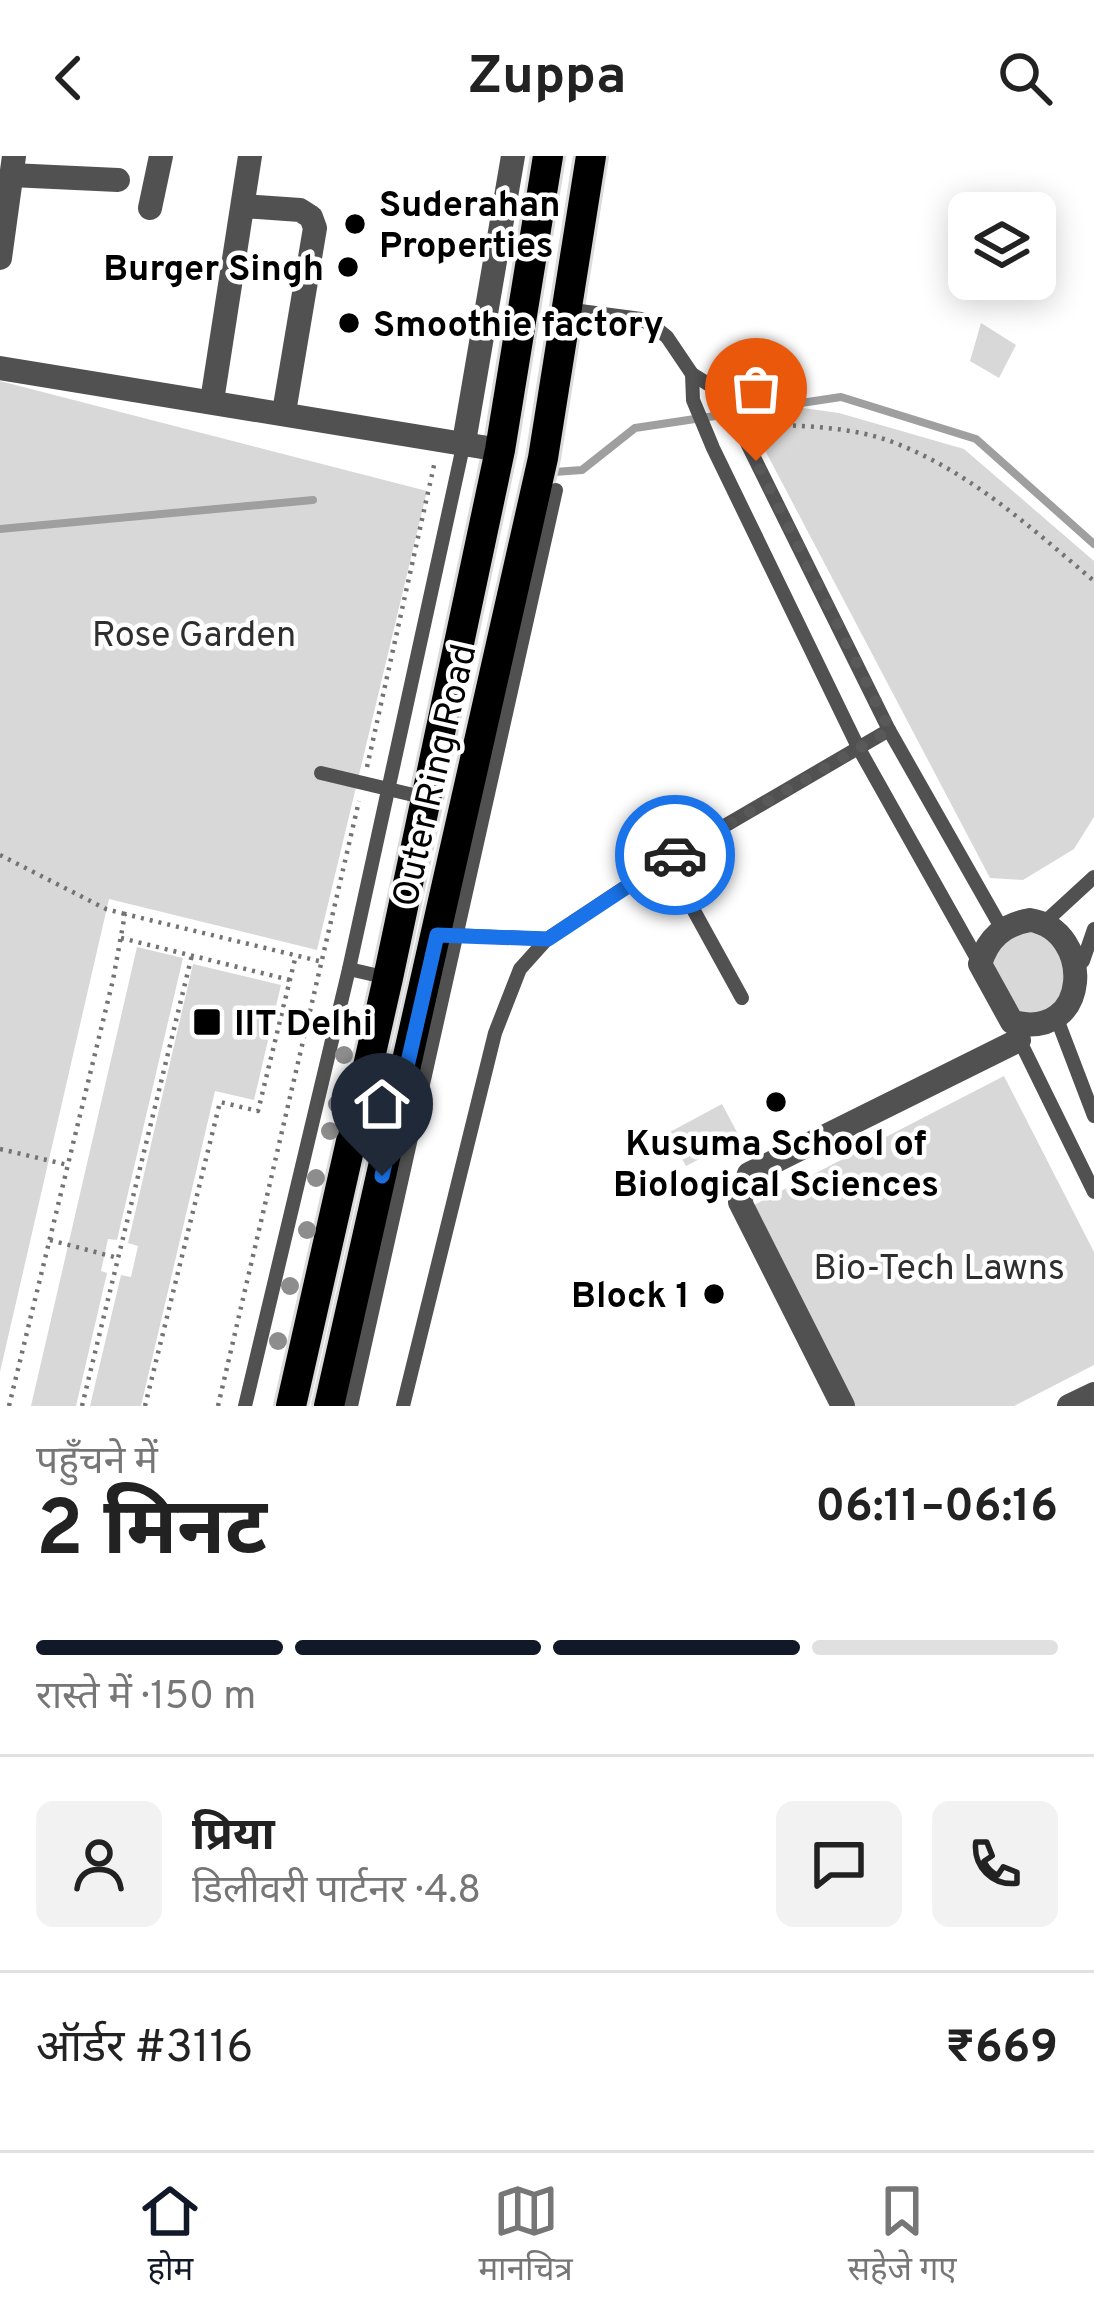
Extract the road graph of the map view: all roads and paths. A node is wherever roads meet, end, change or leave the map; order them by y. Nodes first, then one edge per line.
1 (161, 156) edge
2 (250, 156) edge
3 (513, 156) edge
4 (548, 156) edge
5 (591, 156) edge
6 (13, 165) edge
7 (118, 180) dead end
8 (243, 206) junction
9 (150, 208) dead end
10 (0, 258) edge
11 (490, 287) junction
12 (525, 297) junction
13 (565, 309) junction
14 (0, 368) edge
15 (692, 374) junction
16 (212, 401) junction
17 (284, 412) junction
18 (736, 422) junction
19 (452, 440) junction
20 (500, 450) junction
21 (556, 490) dead end
22 (1094, 581) edge
23 (412, 688) junction
24 (447, 696) junction
25 (499, 704) junction
26 (890, 730) junction
27 (858, 747) junction
28 (321, 773) dead end
29 (364, 780) dead end
30 (390, 789) junction
31 (425, 798) junction
32 (359, 802) dead end
33 (0, 855) edge
34 (666, 860) junction
35 (1094, 878) edge
36 (125, 914) junction
37 (1045, 922) junction
38 (1002, 929) junction
39 (1094, 929) edge
40 (447, 935) junction
41 (121, 938) junction
42 (548, 939) junction
43 (193, 955) junction
44 (296, 955) junction
45 (1083, 961) junction
46 (323, 962) junction
47 (980, 964) junction
48 (349, 969) junction
49 (388, 978) junction
50 (290, 980) junction
51 (742, 998) dead end
52 (1057, 1019) junction
53 (1016, 1031) junction
54 (1094, 1115) edge
55 (0, 1149) edge
56 (68, 1165) junction
57 (1094, 1192) edge
58 (50, 1240) junction
59 (118, 1258) junction
60 (1094, 1394) edge
61 (9, 1406) edge
62 (82, 1406) edge
63 (145, 1406) edge
64 (218, 1406) edge
65 (245, 1406) edge
66 (291, 1406) edge
67 (329, 1406) edge
68 (351, 1406) edge
69 (403, 1406) edge
70 (842, 1406) edge
71 (1069, 1406) edge

1 - 9 street
2 - 8 street
3 - 11 street
4 - 12 main road, Outer Ring Road
5 - 13 main road, Outer Ring Road
6 - 7 street
6 - 10 street
8 - 16 street
8 - 17 street
11 - 12 street
11 - 19 street
12 - 20 main road, Outer Ring Road
13 - 15 lane
13 - 25 main road, Outer Ring Road
14 - 16 street
15 - 18 lane
15 - 27 lane
16 - 17 street
17 - 19 street
18 - 22 path
18 - 26 lane
19 - 20 street
19 - 23 lane
19 - 29 path
20 - 24 main road, Outer Ring Road
21 - 25 lane
23 - 24 lane
23 - 30 lane
24 - 31 main road, Outer Ring Road
25 - 40 main road, Outer Ring Road
26 - 27 lane
26 - 38 lane
27 - 34 lane
27 - 47 lane
28 - 30 lane
30 - 31 lane
30 - 48 lane
31 - 49 main road, Outer Ring Road
32 - 46 path
33 - 36 path
34 - 42 lane
34 - 51 lane
35 - 37 lane
36 - 41 path
36 - 44 path
37 - 38 street
37 - 45 street
38 - 47 street
39 - 45 lane
40 - 42 lane
40 - 67 main road, Outer Ring Road
40 - 68 lane
41 - 43 path
41 - 56 path
42 - 69 lane
43 - 50 path
43 - 59 path
44 - 46 path
44 - 50 path
45 - 52 street
46 - 64 path
47 - 53 street
48 - 49 lane
48 - 65 lane
49 - 66 main road, Outer Ring Road
50 - 63 path
52 - 53 street
52 - 54 lane
53 - 57 lane
53 - 70 street
55 - 56 path
56 - 58 path
58 - 59 path
58 - 61 path
59 - 62 path
60 - 71 street

